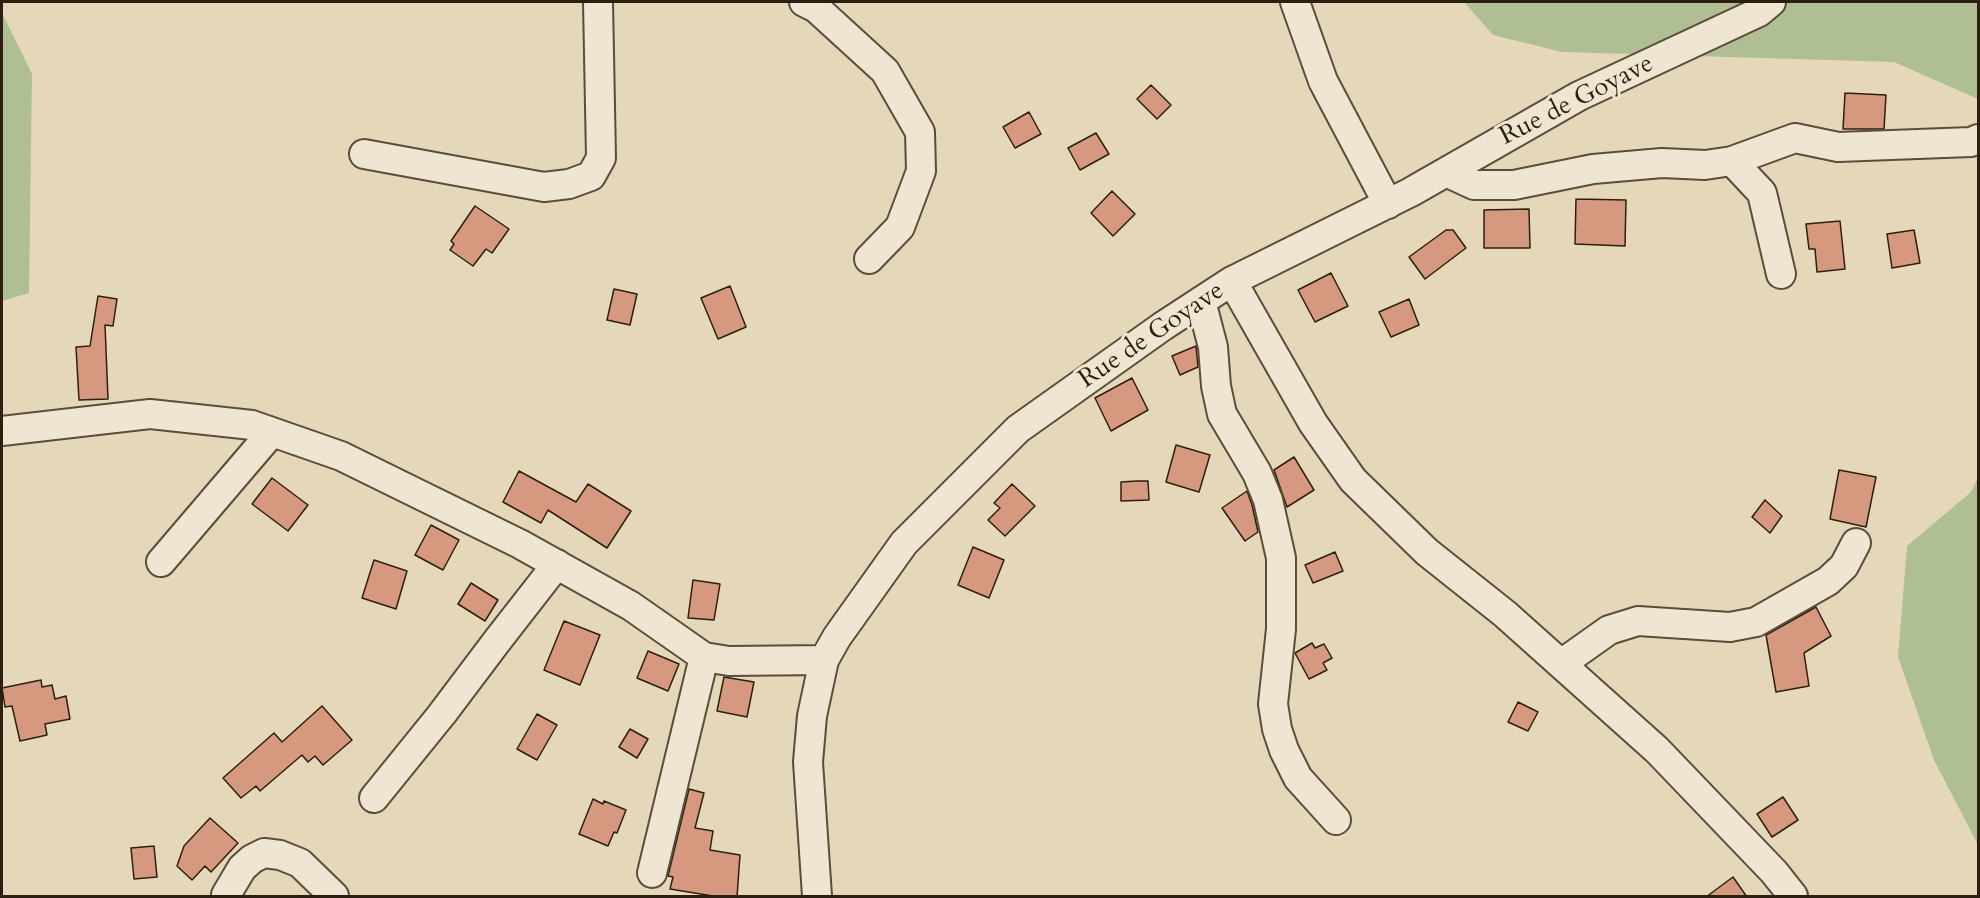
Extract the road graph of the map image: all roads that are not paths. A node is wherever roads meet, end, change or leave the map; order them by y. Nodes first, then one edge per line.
1 (598, 2) edge
2 (804, 2) edge
3 (1295, 2) edge
4 (1771, 2) edge
5 (1978, 139) edge
6 (364, 154) dead end
7 (1732, 161) junction
8 (1446, 171) junction
9 (1388, 204) junction
10 (869, 259) dead end
11 (1781, 274) dead end
12 (1232, 281) junction
13 (1201, 301) junction
14 (2, 431) edge
15 (272, 432) junction
16 (1856, 543) dead end
17 (161, 562) dead end
18 (557, 564) junction
19 (704, 657) junction
20 (825, 660) junction
21 (1561, 664) junction
22 (374, 798) dead end
23 (1336, 820) dead end
24 (652, 873) dead end
25 (226, 895) dead end
26 (334, 897) edge
27 (817, 897) edge
28 (1793, 897) edge

1 - 6 street
2 - 10 street
3 - 9 street
4 - 8 street, Rue de Goyave
5 - 7 street
7 - 8 street
7 - 11 street
8 - 9 street, Rue de Goyave
9 - 12 street, Rue de Goyave
12 - 13 street, Rue de Goyave
12 - 21 street
13 - 20 street, Rue de Goyave
13 - 23 street
14 - 15 street
15 - 17 street
15 - 18 street
16 - 21 street
18 - 19 street
18 - 22 street
19 - 20 street
19 - 24 street
20 - 27 street, Rue de Goyave
21 - 28 street
25 - 26 street

